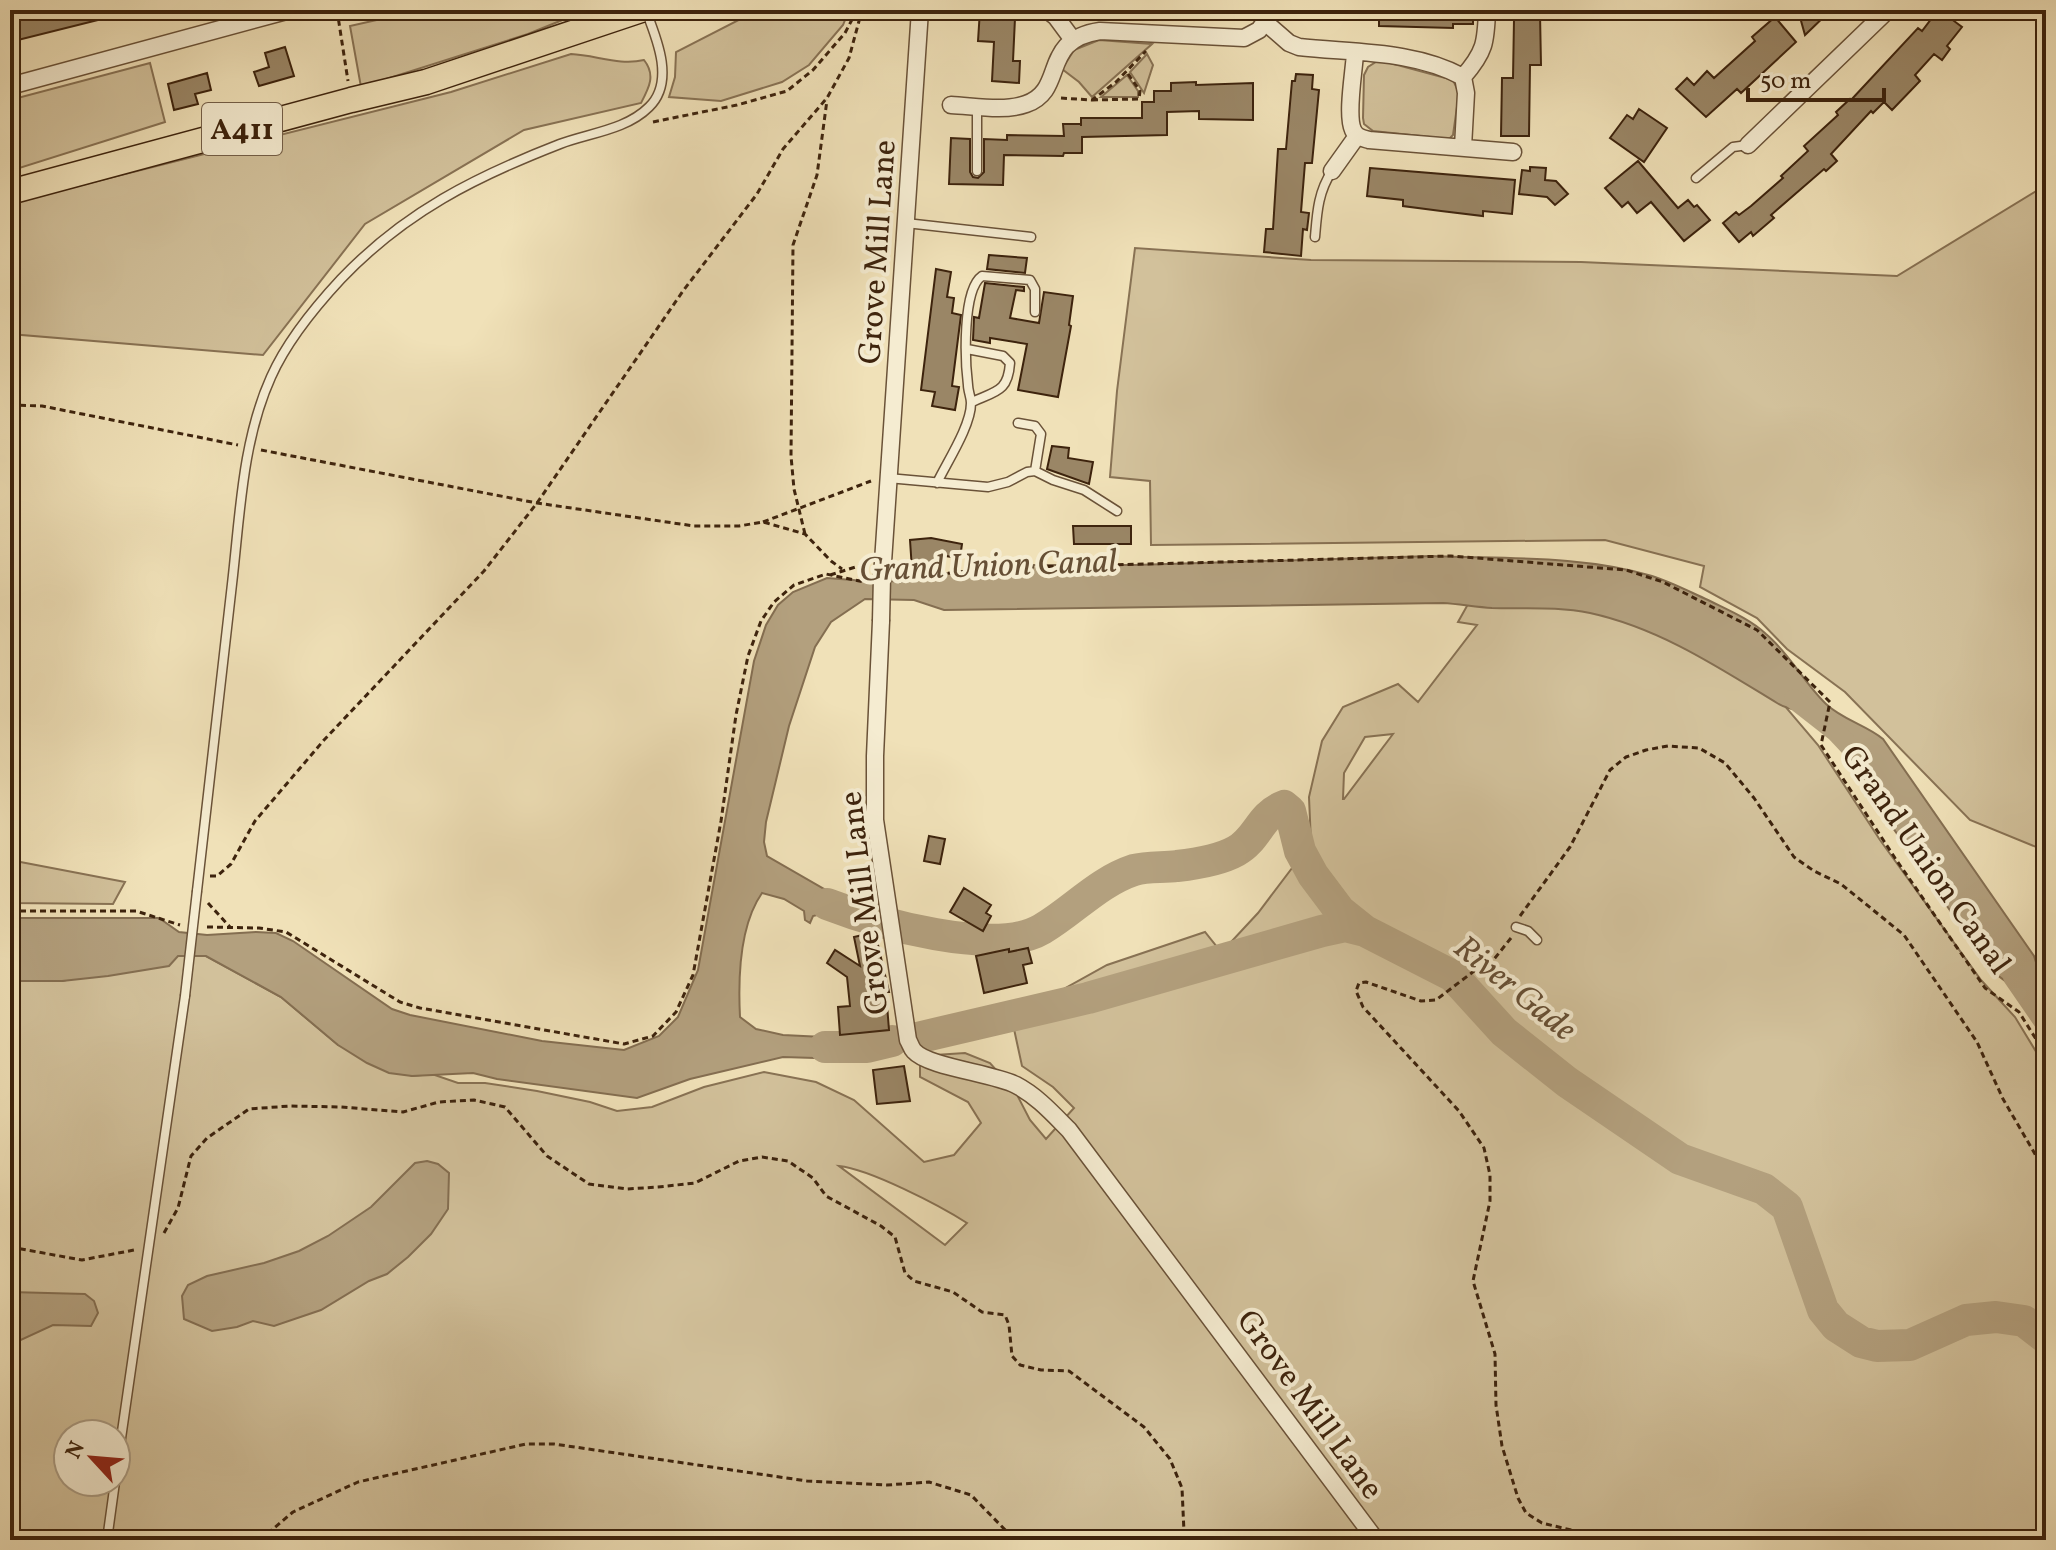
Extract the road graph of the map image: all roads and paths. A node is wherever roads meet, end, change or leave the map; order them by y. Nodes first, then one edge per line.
1 (290, 10) edge
2 (337, 10) edge
3 (643, 10) edge
4 (859, 10) edge
5 (920, 10) edge
6 (1047, 10) edge
7 (1487, 10) edge
8 (1888, 10) edge
9 (1269, 17) edge
10 (1163, 34) junction
11 (1073, 40) junction
12 (1355, 53) junction
13 (1126, 71) junction
14 (1463, 77) junction
15 (10, 86) edge
16 (1041, 96) junction
17 (827, 98) junction
18 (351, 100) junction
19 (1092, 100) junction
20 (951, 105) dead end
21 (977, 106) junction
22 (625, 123) junction
23 (1357, 136) junction
24 (1748, 145) joint
25 (1463, 147) junction
26 (1513, 152) dead end
27 (977, 171) dead end
28 (1332, 171) joint
29 (1696, 178) dead end
30 (10, 192) edge
31 (906, 223) junction
32 (1031, 237) dead end
33 (1315, 237) dead end
34 (1035, 312) dead end
35 (967, 349) junction
36 (972, 402) junction
37 (10, 405) edge
38 (1018, 423) dead end
39 (250, 448) junction
40 (1035, 471) junction
41 (888, 477) junction
42 (937, 483) junction
43 (537, 503) junction
44 (799, 508) junction
45 (1117, 511) dead end
46 (763, 522) junction
47 (805, 534) junction
48 (842, 569) junction
49 (830, 575) junction
50 (883, 578) junction
51 (198, 877) junction
52 (197, 891) junction
53 (10, 911) edge
54 (184, 926) dead end
55 (199, 927) dead end
56 (230, 927) junction
57 (1516, 927) junction
58 (1537, 940) dead end
59 (2046, 1055) edge
60 (2046, 1191) edge
61 (147, 1246) junction
62 (10, 1247) edge
63 (124, 1418) edge
64 (113, 1498) edge
65 (107, 1540) edge
66 (260, 1540) edge
67 (1015, 1540) edge
68 (1191, 1540) edge
69 (1376, 1540) edge
70 (1613, 1540) edge

1 - 15 street
2 - 18 path
3 - 18 main road, A411
3 - 22 lane
4 - 17 path
4 - 22 path
5 - 31 street, Grove Mill Lane
6 - 11 street
7 - 14 street
8 - 24 street
9 - 10 street
9 - 12 street
10 - 11 street
10 - 13 path
11 - 16 street
12 - 14 street
12 - 23 street
13 - 19 path
13 - 19 path
14 - 25 street
16 - 19 path
16 - 21 street
17 - 43 path
17 - 44 path
18 - 30 main road, A411
20 - 21 street
21 - 27 lane
22 - 39 lane
23 - 25 street
23 - 28 street
24 - 29 lane
25 - 26 street
28 - 33 lane
31 - 32 lane
31 - 41 street, Grove Mill Lane
34 - 35 lane
35 - 36 lane
35 - 36 lane
36 - 42 lane
37 - 39 path
38 - 40 lane
39 - 43 path
39 - 51 lane
40 - 42 lane
40 - 45 lane
41 - 42 lane
41 - 44 path
41 - 50 street, Grove Mill Lane
43 - 46 path
43 - 51 path
44 - 46 path
44 - 47 path
46 - 47 path
47 - 48 path
48 - 49 path
48 - 50 path
49 - 50 path, Grand Union Canal
49 - 56 path
50 - 59 path, Grand Union Canal
50 - 69 street, Grove Mill Lane, bridge
51 - 52 lane
52 - 56 path
52 - 61 lane, bridge
53 - 54 path
55 - 56 path
57 - 58 lane
57 - 60 path
57 - 70 path
61 - 62 path
61 - 63 lane
61 - 68 path
64 - 65 lane
66 - 67 path

